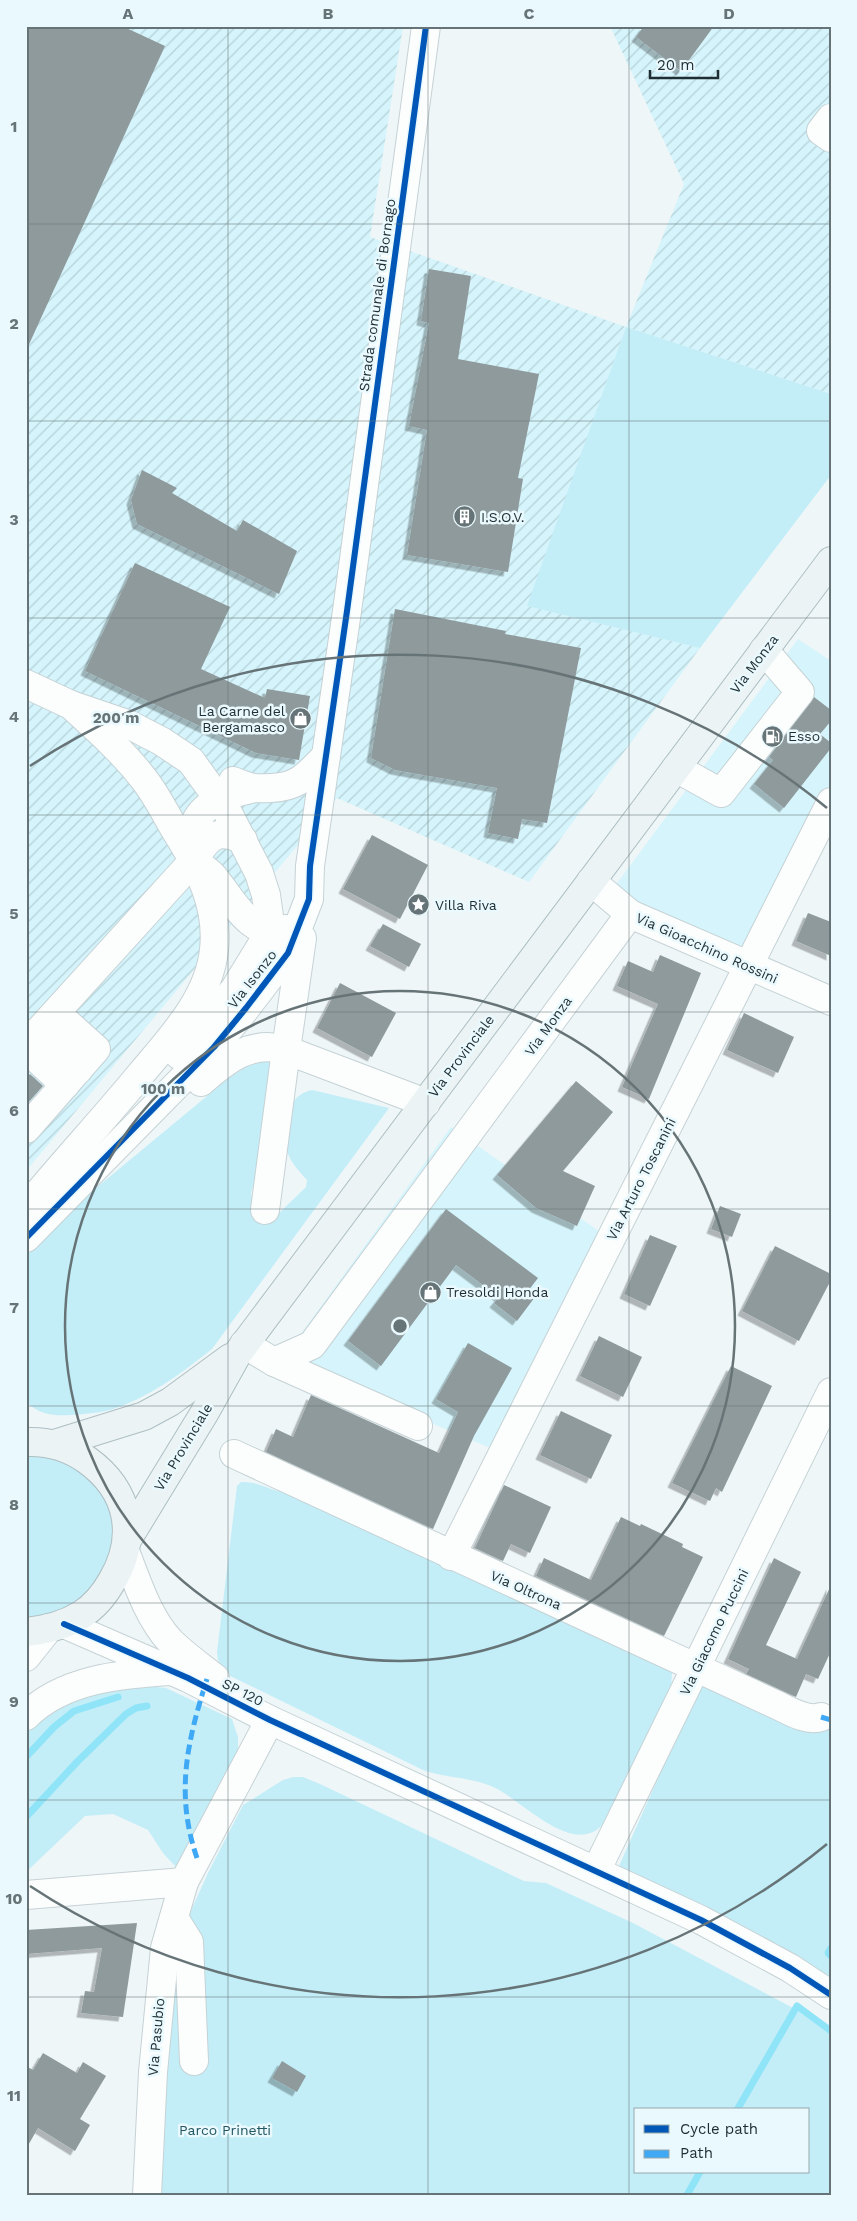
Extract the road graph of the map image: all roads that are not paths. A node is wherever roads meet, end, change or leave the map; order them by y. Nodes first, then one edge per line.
1 (426, 26) edge
2 (831, 118) edge
3 (831, 138) edge
4 (831, 561) edge
5 (353, 568) joint
6 (764, 650) junction
7 (26, 684) edge
8 (71, 705) junction
9 (326, 756) junction
10 (191, 761) junction
11 (676, 768) junction
12 (251, 789) junction
13 (219, 800) junction
14 (831, 802) edge
15 (243, 840) junction
16 (194, 860) junction
17 (310, 866) junction
18 (591, 881) junction
19 (305, 909) junction
20 (630, 914) junction
21 (271, 931) junction
22 (748, 966) junction
23 (831, 1001) edge
24 (59, 1016) junction
25 (286, 1050) junction
26 (31, 1055) edge
27 (206, 1055) junction
28 (426, 1103) junction
29 (43, 1106) edge
30 (75, 1188) junction
31 (26, 1208) edge
32 (265, 1210) dead end
33 (26, 1215) edge
34 (26, 1238) edge
35 (241, 1349) junction
36 (274, 1362) junction
37 (831, 1392) edge
38 (418, 1426) dead end
39 (37, 1439) edge
40 (234, 1454) dead end
41 (126, 1546) junction
42 (451, 1556) junction
43 (47, 1628) edge
44 (26, 1657) edge
45 (697, 1668) junction
46 (173, 1671) junction
47 (26, 1716) edge
48 (821, 1717) dead end
49 (270, 1720) junction
50 (596, 1871) junction
51 (184, 1882) junction
52 (26, 1895) edge
53 (174, 1918) junction
54 (831, 1995) edge
55 (194, 2061) dead end
56 (147, 2195) edge

1 - 5 street, Strada comunale di Bornago
2 - 3 street
4 - 6 main road, Via Monza
5 - 9 street, Via Isonzo
6 - 11 main road, Via Monza
6 - 11 street
7 - 8 street
8 - 10 street
8 - 16 street
9 - 12 street
9 - 17 street, Via Isonzo
10 - 12 street
10 - 13 street
11 - 18 main road, Via Provinciale
12 - 13 street
13 - 15 street
13 - 16 street
14 - 22 street, Via Arturo Toscanini
15 - 16 street
15 - 21 street
16 - 21 street
16 - 24 street
16 - 31 street
17 - 19 street, Via Isonzo
17 - 21 street
18 - 20 street, Via Gioacchino Rossini
18 - 28 main road, Via Provinciale
19 - 21 street
19 - 25 street
19 - 27 street, Via Isonzo
20 - 22 street, Via Gioacchino Rossini
20 - 36 street, Via Monza
21 - 27 street
21 - 33 street
22 - 23 street, Via Gioacchino Rossini
22 - 42 street, Via Arturo Toscanini
24 - 26 street
24 - 29 street
25 - 28 street
25 - 30 street
25 - 32 street
26 - 29 street
26 - 29 street
27 - 30 street, Via Isonzo
28 - 35 main road, Via Provinciale
30 - 34 street, Via Isonzo
35 - 36 street
35 - 39 main road, Via Provinciale
35 - 41 main road, Via Provinciale
36 - 38 street
37 - 45 street, Via Giacomo Puccini
39 - 41 main road
40 - 42 street, Via Oltrona
41 - 43 main road
41 - 49 street
42 - 45 street, Via Oltrona
43 - 44 street
43 - 46 street, SP 120
45 - 48 street, Via Oltrona
45 - 50 street, Via Giacomo Puccini
46 - 47 street
46 - 49 street, SP 120
49 - 50 street, SP 120
49 - 51 street, Via Pasubio
50 - 54 street, SP 120
51 - 52 street
51 - 53 street, Via Pasubio
53 - 55 street
53 - 56 street, Via Pasubio

